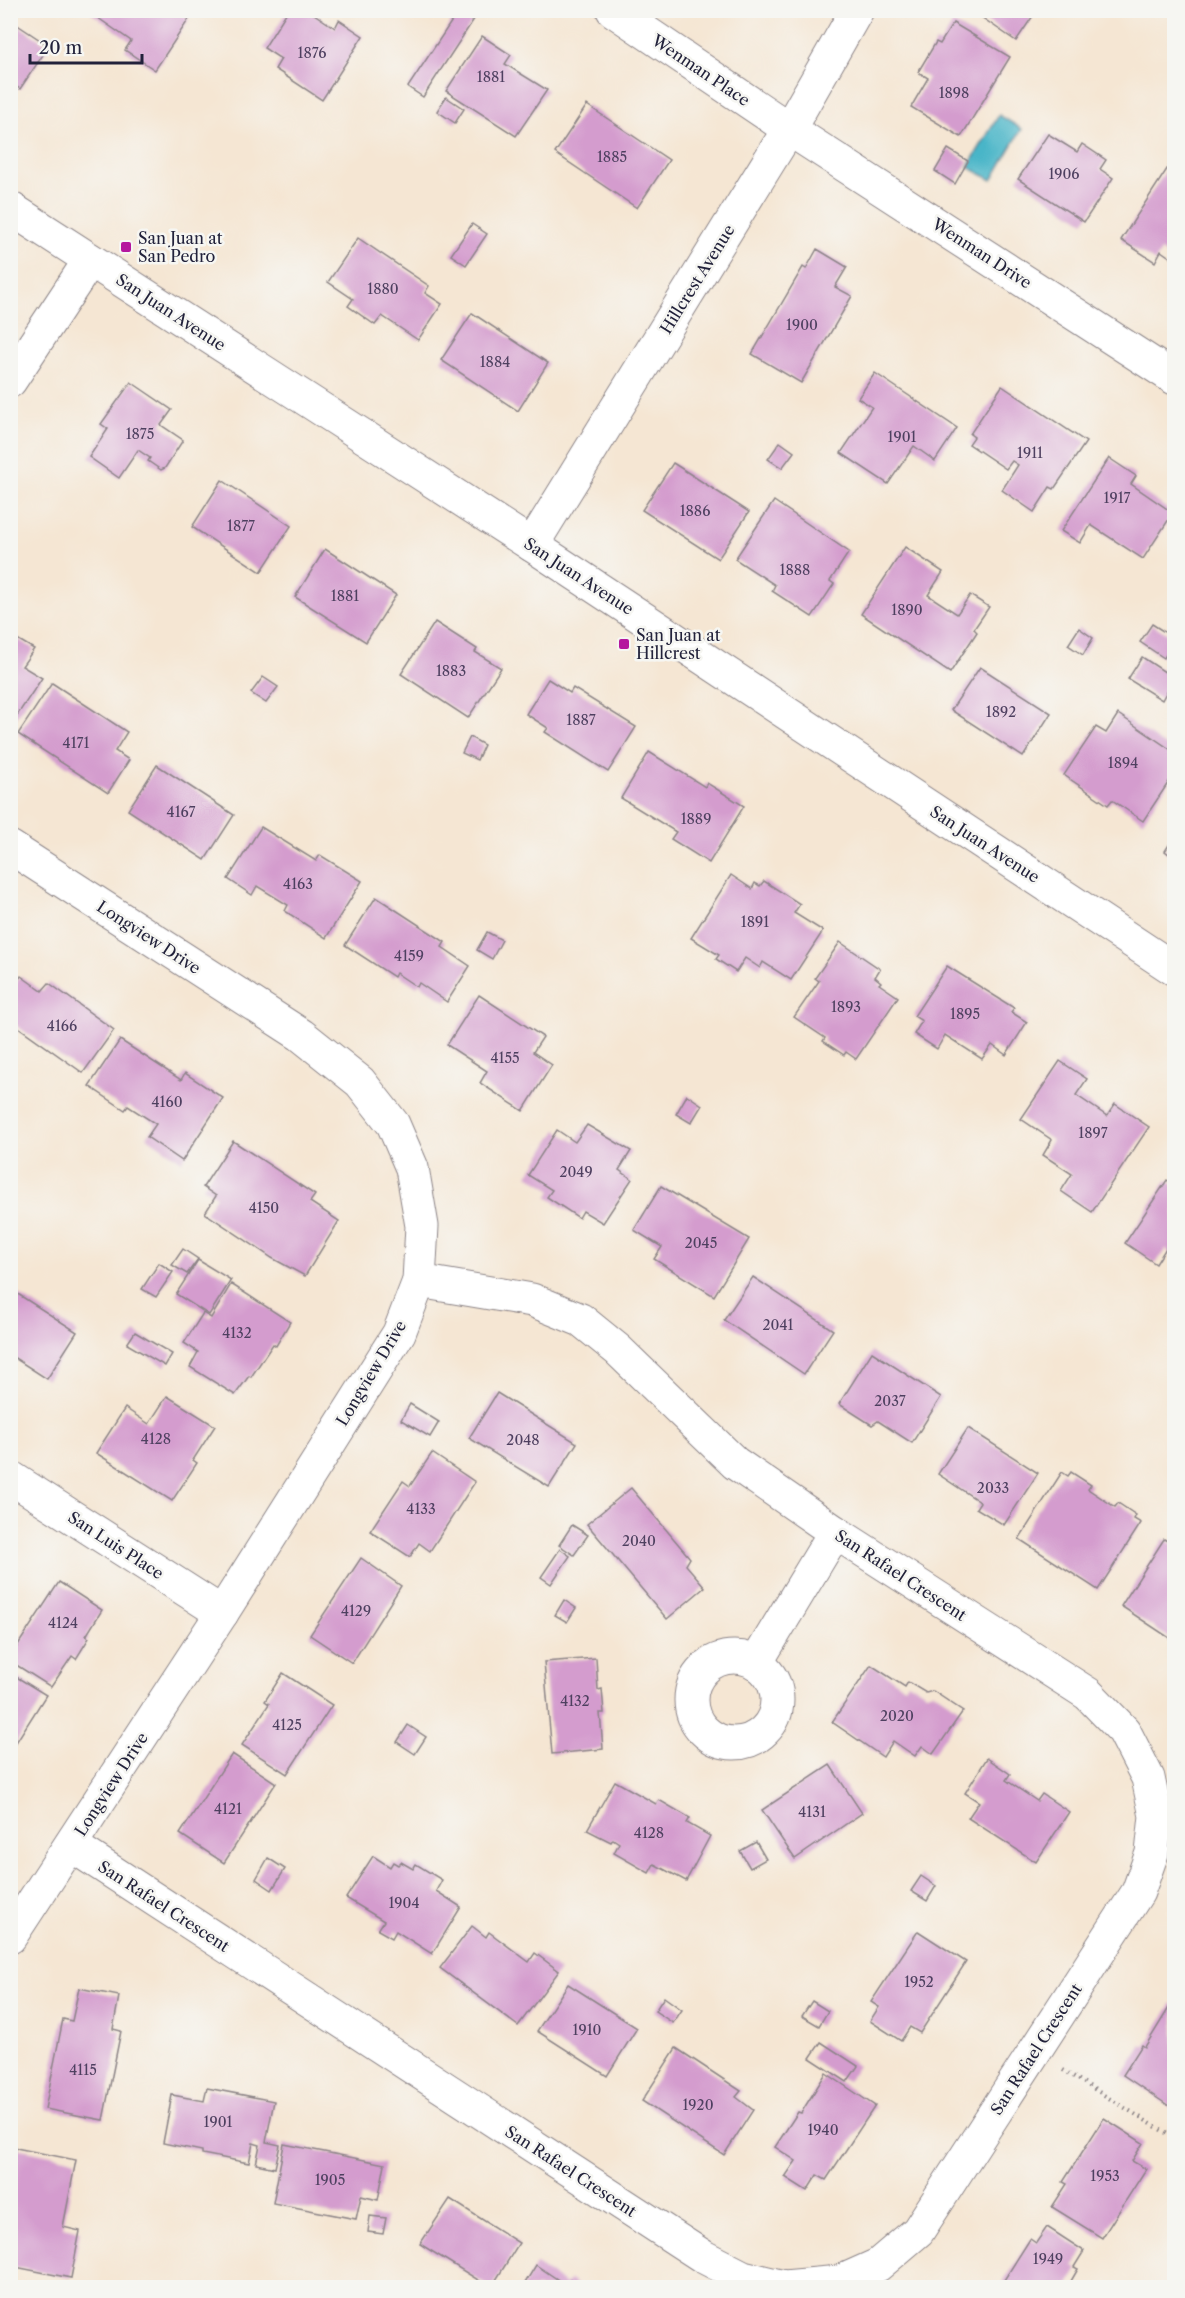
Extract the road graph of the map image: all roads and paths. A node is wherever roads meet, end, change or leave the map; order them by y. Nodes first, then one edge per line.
1 (613, 10) edge
2 (857, 10) edge
3 (789, 129) junction
4 (10, 208) edge
5 (90, 260) junction
6 (1174, 378) edge
7 (10, 381) edge
8 (532, 545) junction
9 (10, 847) edge
10 (1174, 969) edge
11 (419, 1281) junction
12 (10, 1477) edge
13 (835, 1532) junction
14 (222, 1613) junction
15 (756, 1663) dead end
16 (71, 1845) junction
17 (10, 1937) edge
18 (1034, 2053) junction
19 (1174, 2138) edge

1 - 3 street, Wenman Place
2 - 3 street, Hillcrest Avenue
3 - 6 street, Wenman Drive
3 - 8 street, Hillcrest Avenue
4 - 5 street, San Juan Avenue
5 - 7 street
5 - 8 street, San Juan Avenue
8 - 10 street, San Juan Avenue
9 - 11 street, Longview Drive
11 - 13 street, San Rafael Crescent
11 - 14 street, Longview Drive
12 - 14 street, San Luis Place
13 - 15 street
13 - 18 street, San Rafael Crescent
14 - 16 street, Longview Drive
16 - 17 street, Longview Drive
16 - 18 street, San Rafael Crescent
18 - 19 path

